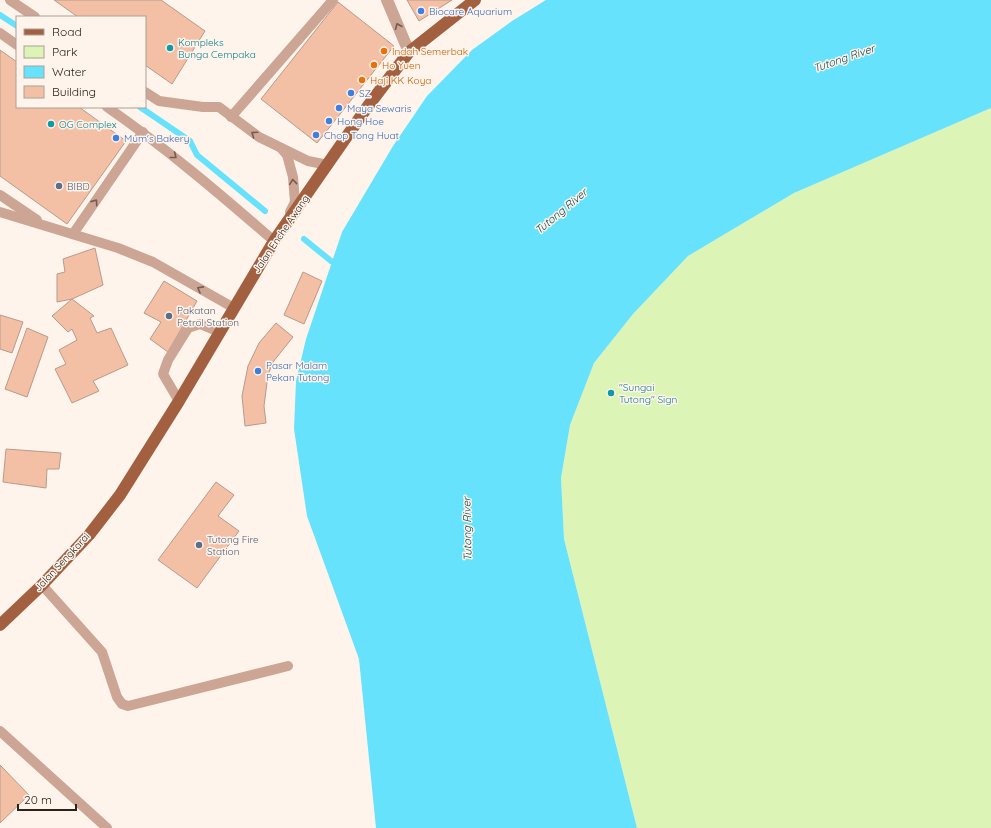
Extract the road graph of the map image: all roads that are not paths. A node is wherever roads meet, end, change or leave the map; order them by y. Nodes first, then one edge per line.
1 (10, 0) edge
2 (333, 0) edge
3 (387, 0) edge
4 (475, 0) edge
5 (34, 16) edge
6 (0, 33) edge
7 (16, 43) edge
8 (409, 52) junction
9 (146, 93) edge
10 (108, 108) edge
11 (231, 118) junction
12 (143, 132) junction
13 (278, 145) junction
14 (328, 165) junction
15 (0, 195) edge
16 (0, 212) edge
17 (45, 226) junction
18 (73, 234) junction
19 (277, 236) junction
20 (234, 308) junction
21 (219, 332) junction
22 (179, 401) junction
23 (120, 496) joint
24 (42, 585) junction
25 (0, 625) edge
26 (288, 666) dead end
27 (2, 736) edge
28 (107, 828) edge

1 - 5 lane
2 - 11 lane
8 -> 3 street
4 - 8 main road, Jalan Enche Awang
6 - 7 lane
8 - 14 main road, Jalan Enche Awang
9 - 11 lane
10 - 12 lane
13 -> 11 lane
18 -> 12 lane
12 -> 19 lane
13 - 14 lane
19 -> 13 lane
14 - 19 main road, Jalan Enche Awang
15 - 17 lane
16 - 17 lane
17 - 18 lane
20 -> 18 lane
19 - 20 main road, Jalan Enche Awang
20 - 21 main road, Jalan Enche Awang
21 - 22 main road, Jalan Enche Awang
21 - 22 lane
22 - 23 main road, Jalan Enche Awang
23 - 24 main road, Jalan Sengkarai
24 - 25 main road, Jalan Sengkarai
24 - 26 lane
27 - 28 lane

